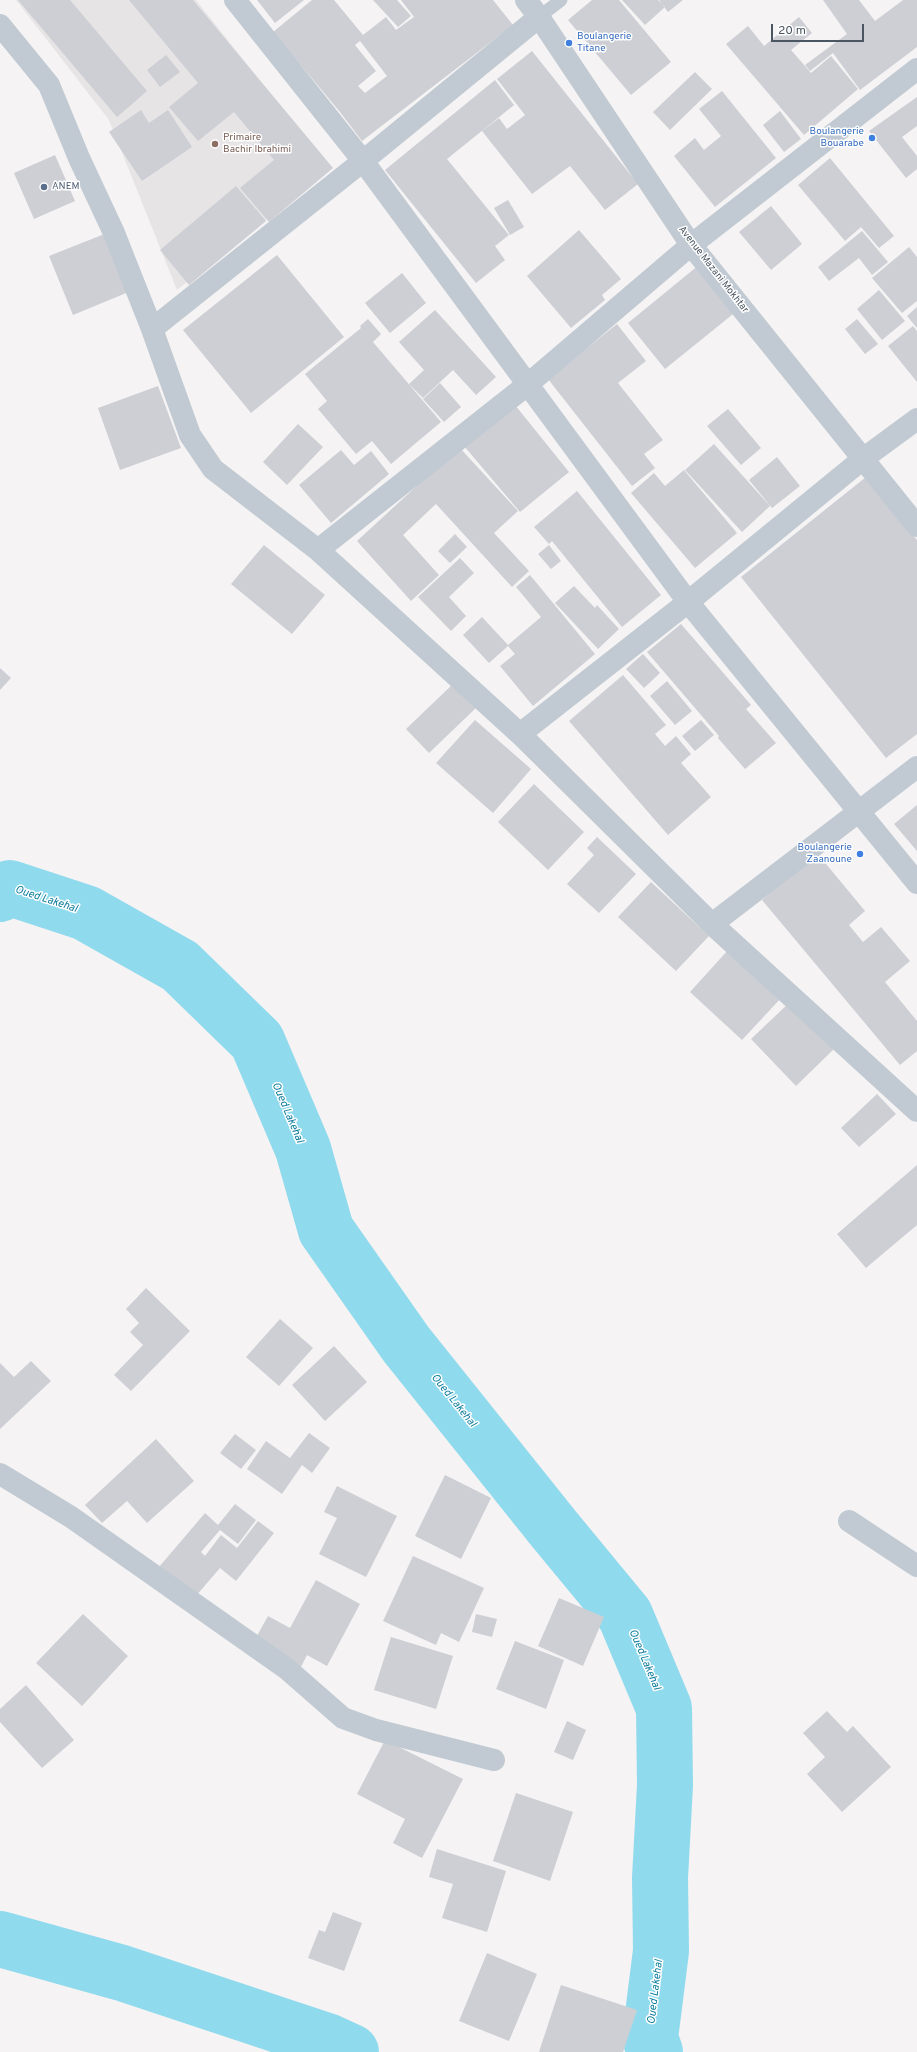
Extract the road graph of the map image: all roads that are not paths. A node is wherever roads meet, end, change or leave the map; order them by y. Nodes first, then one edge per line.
1 (234, 0) edge
2 (526, 0) edge
3 (561, 0) edge
4 (539, 17) junction
5 (0, 25) edge
6 (917, 69) edge
7 (363, 161) junction
8 (691, 245) junction
9 (152, 328) junction
10 (527, 386) junction
11 (917, 419) edge
12 (864, 458) junction
13 (917, 526) edge
14 (318, 550) junction
15 (688, 602) junction
16 (520, 734) junction
17 (917, 767) edge
18 (860, 812) junction
19 (917, 883) edge
20 (712, 924) junction
21 (917, 1111) edge
22 (0, 1474) edge
23 (849, 1521) dead end
24 (917, 1566) edge
25 (494, 1760) dead end

1 - 7 street
2 - 4 street, Avenue Mazani Mokhtar
3 - 4 lane
4 - 7 street
4 - 8 street, Avenue Mazani Mokhtar
5 - 9 street
6 - 8 street
7 - 9 street
7 - 10 street
8 - 10 street
8 - 12 street, Avenue Mazani Mokhtar
9 - 14 street
10 - 14 street
10 - 15 street
11 - 12 street
12 - 13 street, Avenue Mazani Mokhtar
12 - 15 street
14 - 16 street
15 - 16 street
15 - 18 street
16 - 20 street
17 - 18 street
18 - 19 street
18 - 20 street
20 - 21 street
22 - 25 street
23 - 24 street

